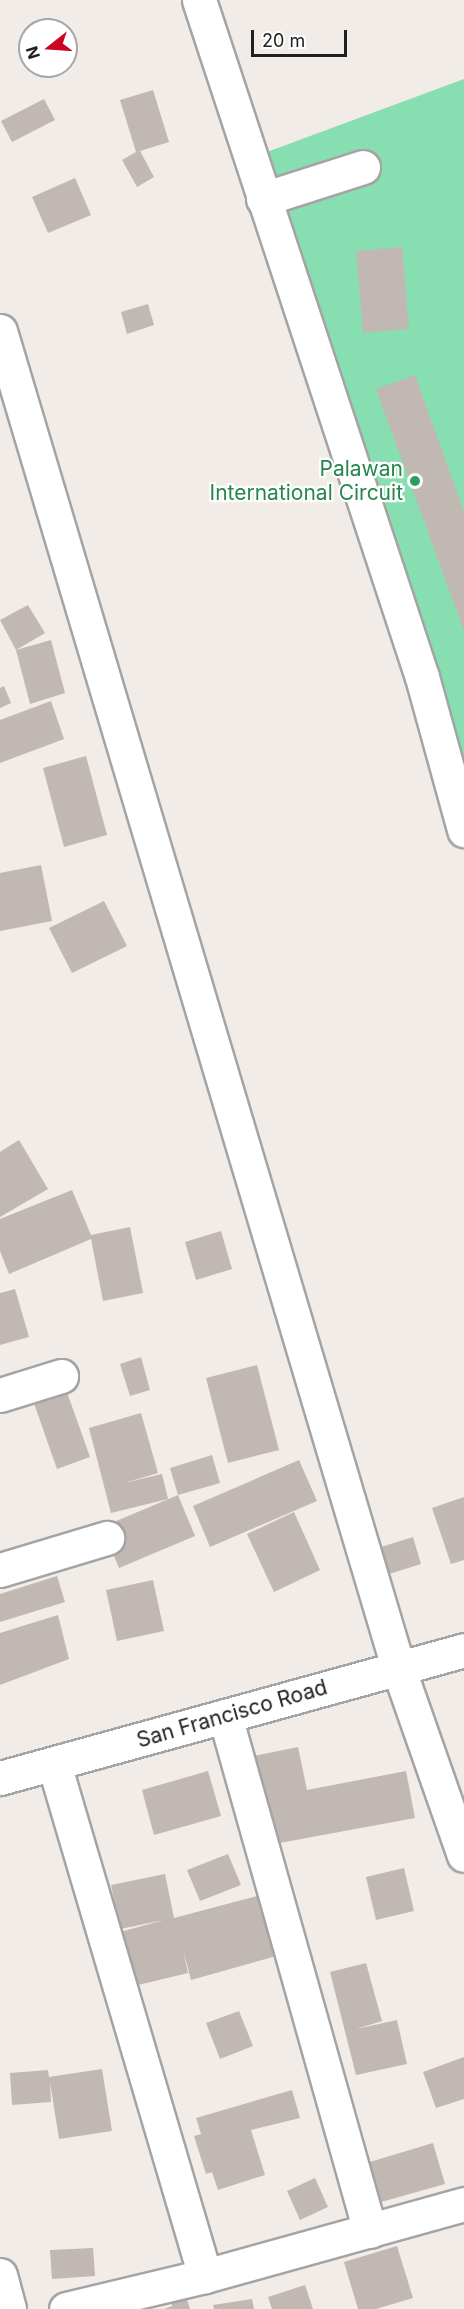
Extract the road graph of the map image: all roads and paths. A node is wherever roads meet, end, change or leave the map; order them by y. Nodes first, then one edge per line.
1 (199, 0) edge
2 (363, 167) dead end
3 (263, 199) junction
4 (0, 332) edge
5 (464, 830) edge
6 (61, 1376) dead end
7 (0, 1395) edge
8 (107, 1538) dead end
9 (0, 1570) edge
10 (464, 1650) edge
11 (398, 1667) junction
12 (225, 1716) junction
13 (54, 1764) junction
14 (0, 1778) edge
15 (464, 1856) edge
16 (464, 2204) edge
17 (370, 2231) junction
18 (0, 2276) edge
19 (205, 2276) junction
20 (9, 2309) edge
21 (66, 2309) edge

1 - 3 street
2 - 3 street
3 - 5 street
4 - 11 street
6 - 7 street
8 - 9 street
10 - 11 street, San Francisco Road
11 - 12 street, San Francisco Road
11 - 15 street
12 - 13 street, San Francisco Road
12 - 17 street
13 - 14 street, San Francisco Road
13 - 19 street
16 - 17 street
17 - 19 street
18 - 20 street
19 - 21 street

